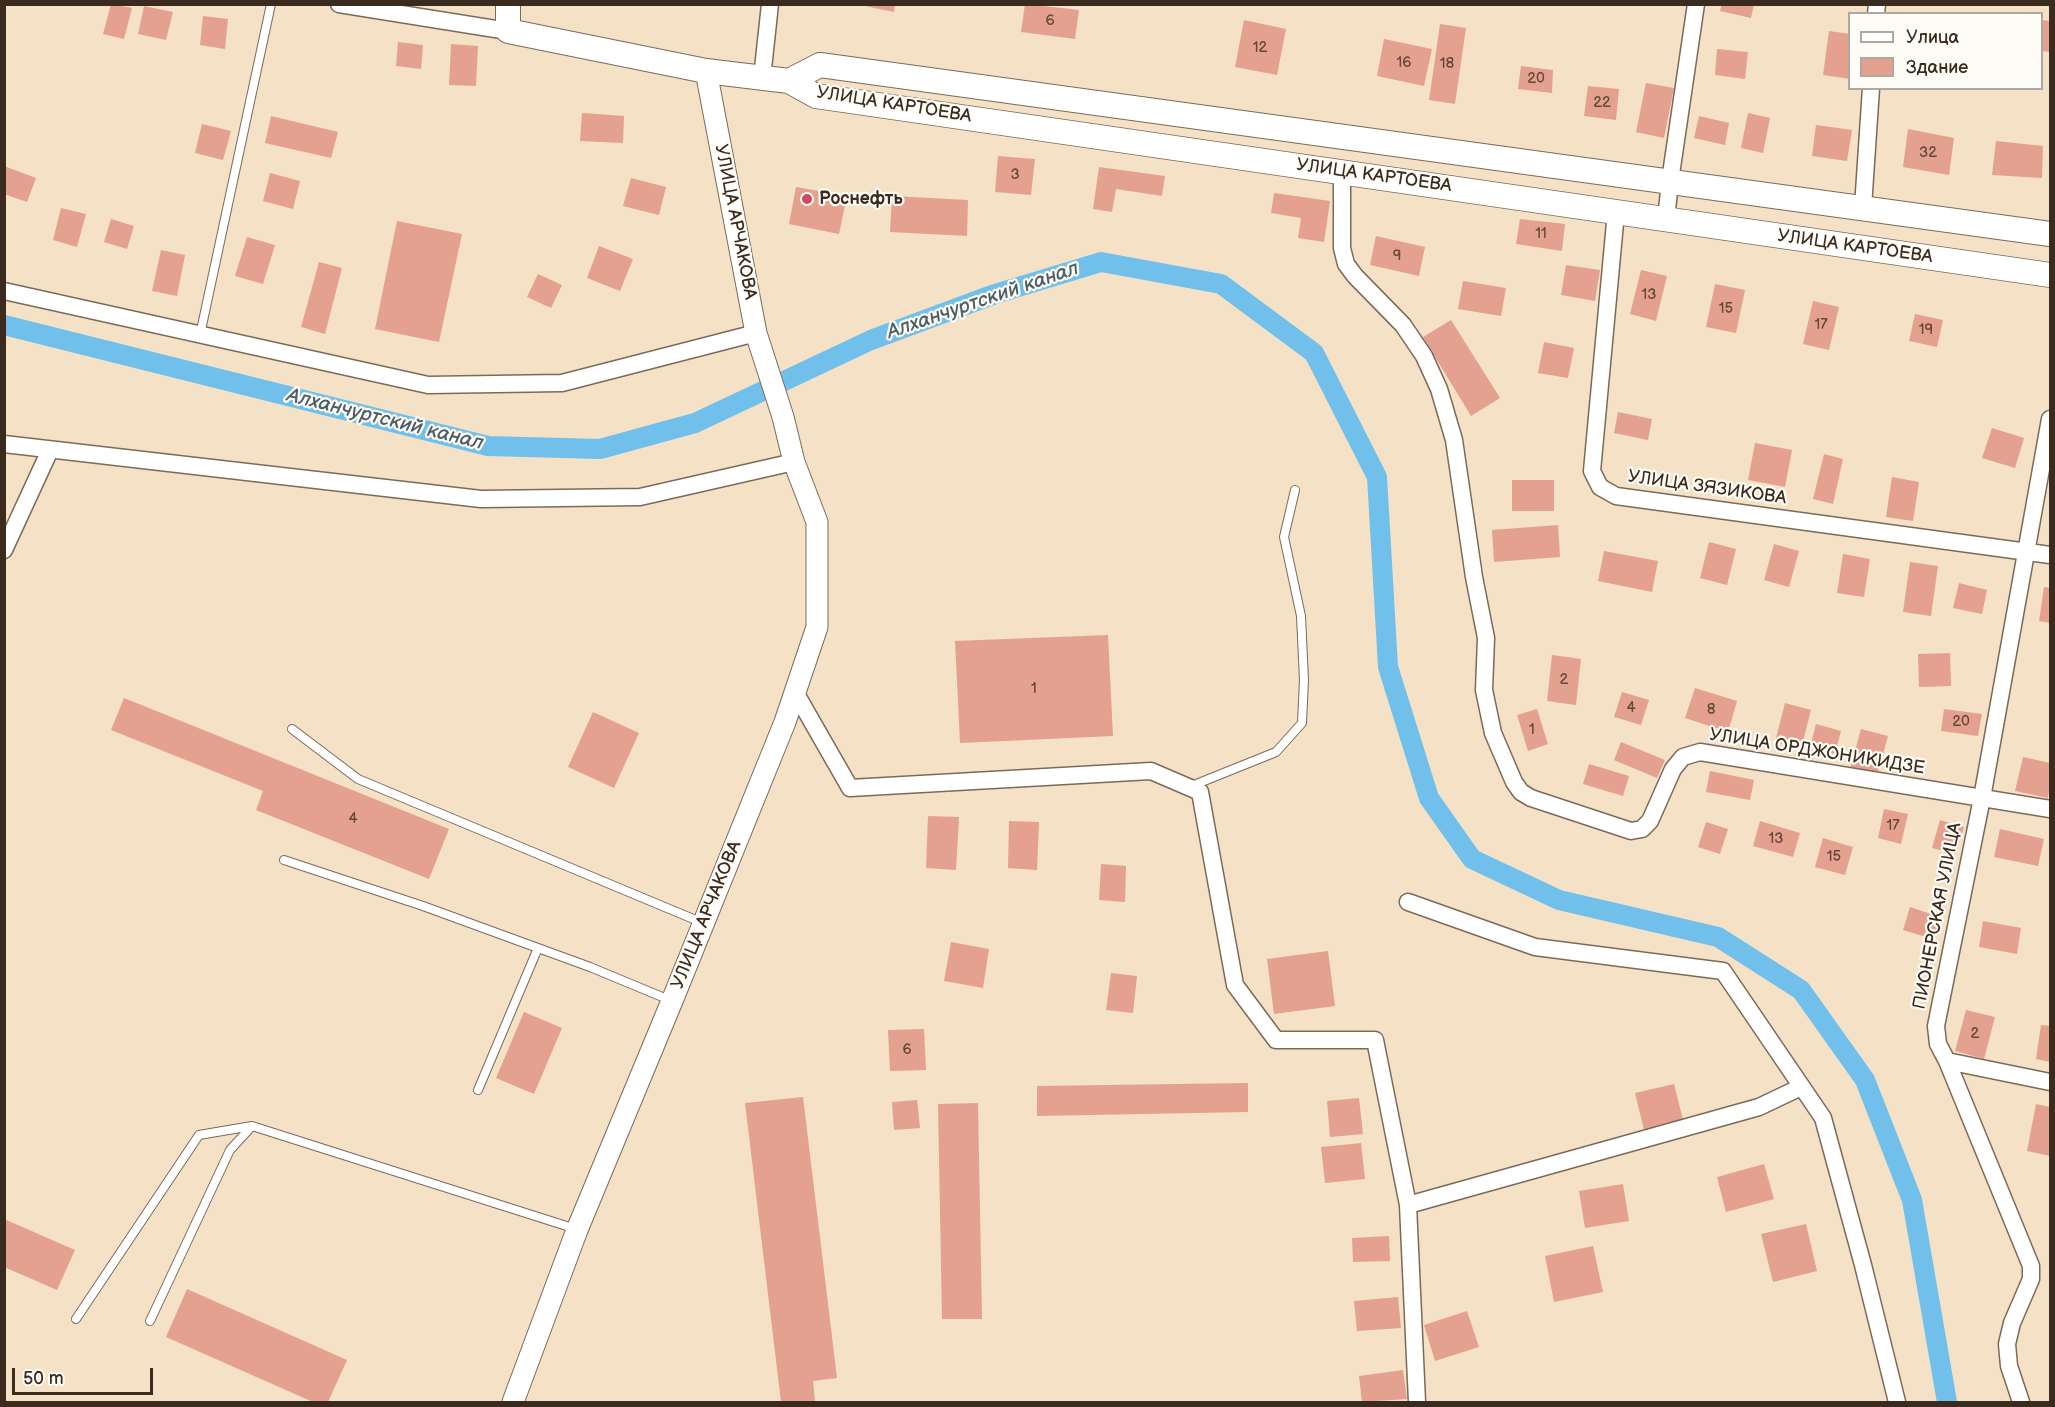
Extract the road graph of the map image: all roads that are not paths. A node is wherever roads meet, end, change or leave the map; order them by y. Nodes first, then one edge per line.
1 (271, 4) edge
2 (339, 4) edge
3 (508, 4) edge
4 (770, 4) edge
5 (1696, 4) edge
6 (508, 31) junction
7 (706, 71) junction
8 (762, 78) junction
9 (789, 81) junction
10 (1871, 90) edge
11 (1342, 171) junction
12 (1670, 181) junction
13 (1863, 207) junction
14 (1616, 212) junction
15 (1666, 220) junction
16 (2050, 234) edge
17 (2050, 275) edge
18 (4, 291) edge
19 (756, 333) junction
20 (200, 335) junction
21 (2050, 419) edge
22 (4, 444) edge
23 (50, 450) junction
24 (794, 462) junction
25 (1295, 490) dead end
26 (4, 550) edge
27 (2026, 551) junction
28 (2050, 555) edge
29 (795, 692) junction
30 (292, 729) dead end
31 (1188, 787) junction
32 (1982, 798) junction
33 (2050, 810) edge
34 (284, 860) dead end
35 (1408, 902) dead end
36 (704, 924) junction
37 (538, 948) junction
38 (672, 1001) junction
39 (1947, 1061) junction
40 (2050, 1082) edge
41 (1802, 1087) junction
42 (478, 1090) dead end
43 (252, 1126) junction
44 (1407, 1205) junction
45 (577, 1230) junction
46 (76, 1318) dead end
47 (150, 1321) dead end
48 (513, 1402) edge
49 (1417, 1402) edge
50 (1897, 1402) edge
51 (2021, 1402) edge

1 - 20 lane
2 - 6 street
3 - 6 main road
4 - 8 street
5 - 12 street
6 - 7 main road
7 - 8 main road
7 - 19 street, УЛИЦА АРЧАКОВА
8 - 9 main road
9 - 11 main road, УЛИЦА КАРТОЕВА
9 - 12 main road, УЛИЦА КАРТОЕВА
10 - 13 street
11 - 14 main road, УЛИЦА КАРТОЕВА
11 - 32 street, УЛИЦА ОРДЖОНИКИДЗЕ
12 - 13 main road, УЛИЦА КАРТОЕВА
12 - 15 street
13 - 16 main road, УЛИЦА КАРТОЕВА
14 - 15 main road, УЛИЦА КАРТОЕВА
14 - 27 street, УЛИЦА ЗЯЗИКОВА
15 - 17 main road, УЛИЦА КАРТОЕВА
18 - 20 street
19 - 20 street
19 - 24 street, УЛИЦА АРЧАКОВА
21 - 27 street, ПИОНЕРСКАЯ УЛИЦА
22 - 23 street
23 - 24 street
23 - 26 street
24 - 29 street, УЛИЦА АРЧАКОВА
25 - 31 lane
27 - 28 street, УЛИЦА ЗЯЗИКОВА
27 - 32 street, ПИОНЕРСКАЯ УЛИЦА
29 - 31 street
29 - 36 street, УЛИЦА АРЧАКОВА
30 - 36 lane
31 - 44 street
32 - 33 street, УЛИЦА ОРДЖОНИКИДЗЕ
32 - 39 street, ПИОНЕРСКАЯ УЛИЦА
34 - 37 lane
35 - 41 street
36 - 38 street, УЛИЦА АРЧАКОВА
37 - 38 lane
37 - 42 lane
38 - 45 street, УЛИЦА АРЧАКОВА
39 - 40 street
39 - 51 street, ПИОНЕРСКАЯ УЛИЦА
41 - 44 street
41 - 50 street
43 - 45 lane
43 - 46 lane
43 - 47 lane
44 - 49 street
45 - 48 street, УЛИЦА АРЧАКОВА

